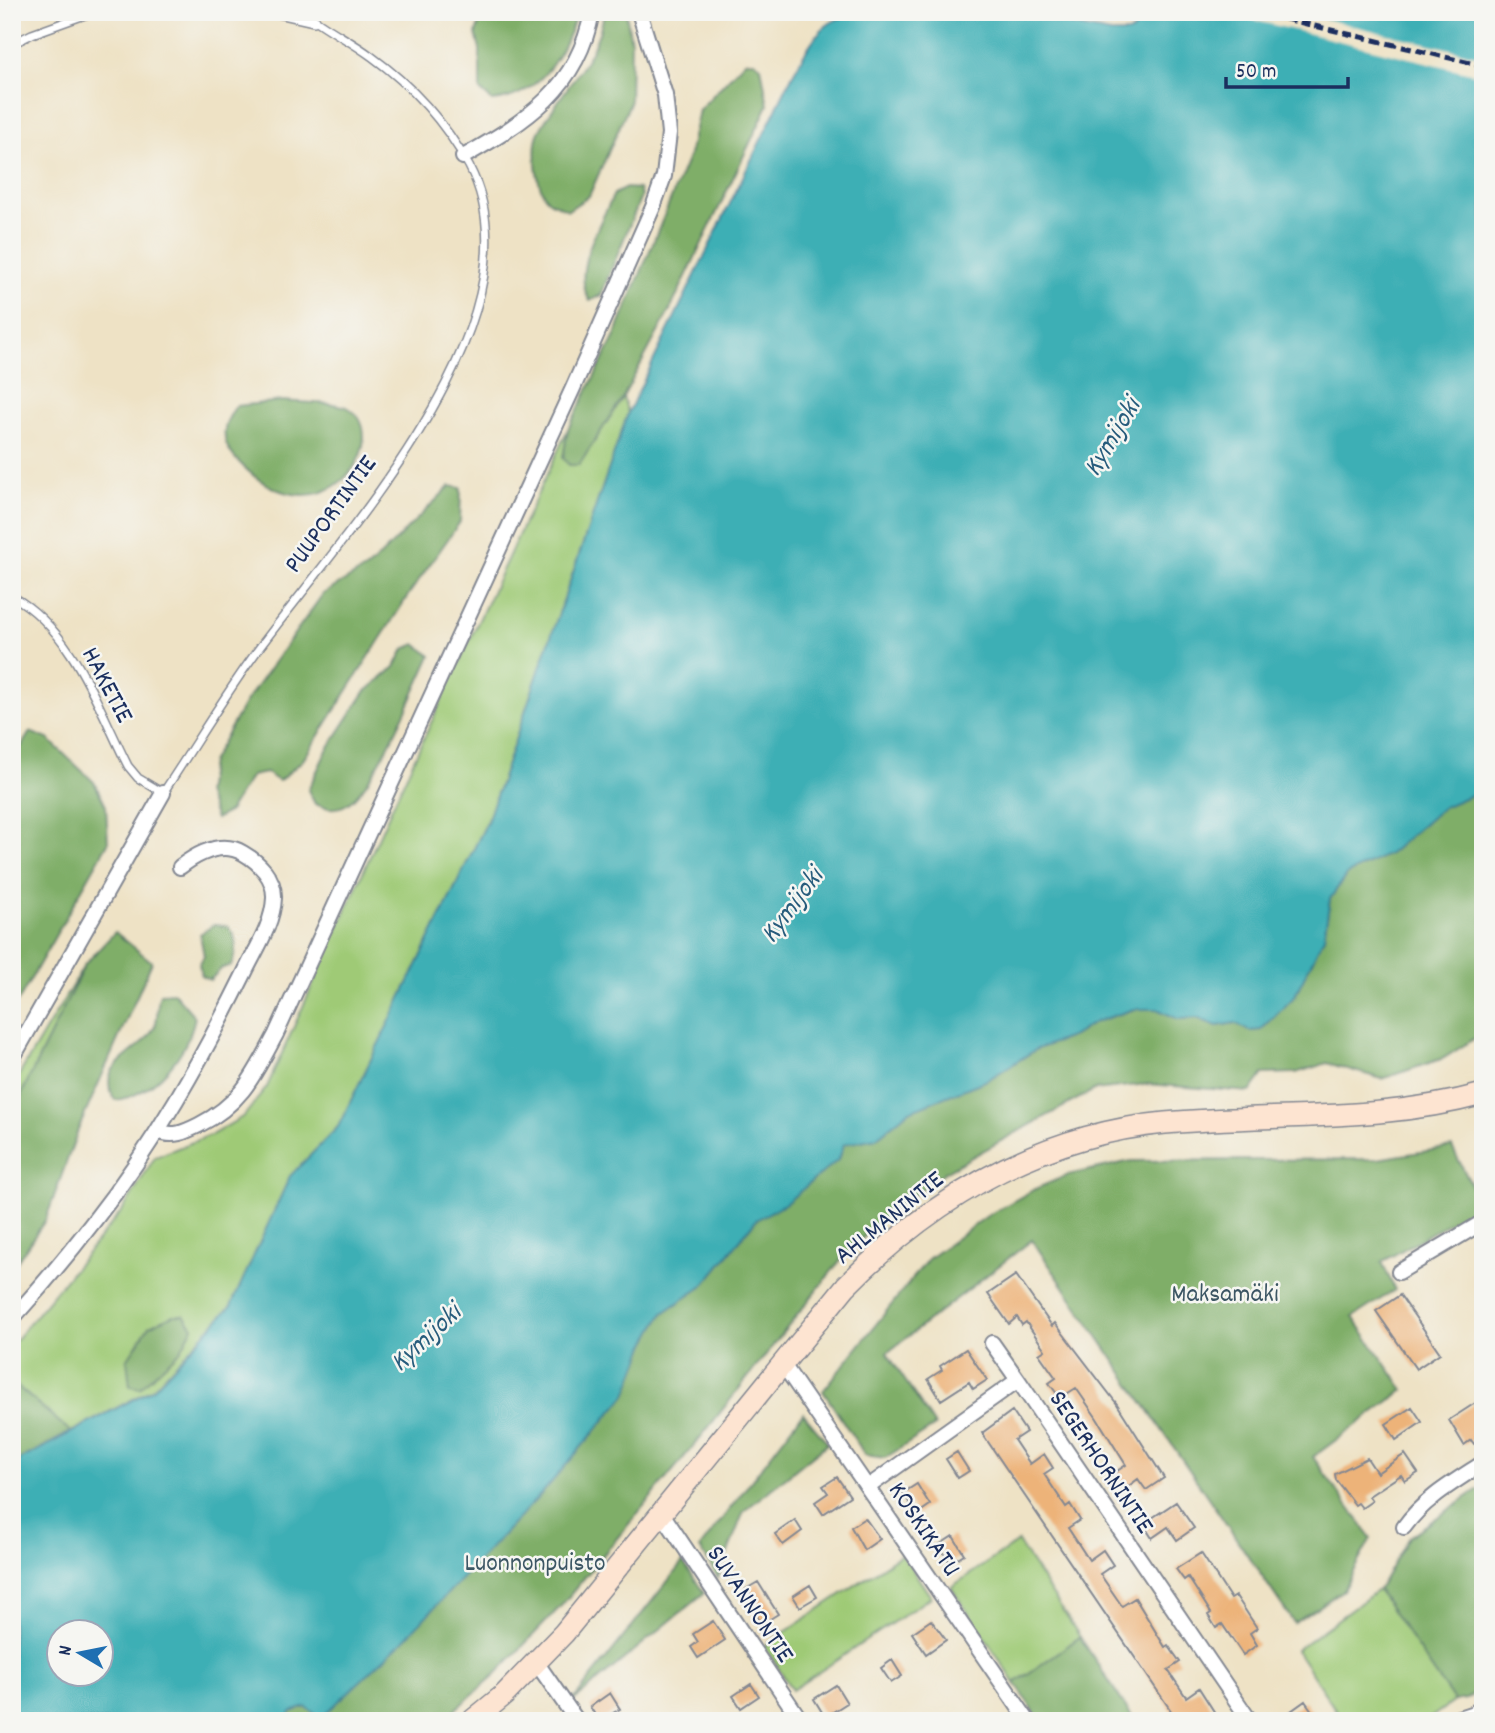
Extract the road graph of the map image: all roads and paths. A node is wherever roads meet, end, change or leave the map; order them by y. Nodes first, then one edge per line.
1 (93, 12) edge
2 (270, 12) edge
3 (305, 12) edge
4 (592, 12) edge
5 (639, 12) edge
6 (318, 23) junction
7 (12, 44) edge
8 (463, 157) junction
9 (12, 596) edge
10 (163, 793) junction
11 (180, 867) dead end
12 (12, 1059) edge
13 (1483, 1094) edge
14 (158, 1131) junction
15 (1483, 1222) edge
16 (1399, 1272) dead end
17 (12, 1319) edge
18 (992, 1343) dead end
19 (782, 1363) junction
20 (1018, 1380) junction
21 (1483, 1463) edge
22 (868, 1487) junction
23 (661, 1512) junction
24 (1404, 1527) dead end
25 (536, 1662) junction
26 (1478, 1713) edge
27 (472, 1721) edge
28 (578, 1721) edge
29 (801, 1721) edge
30 (1028, 1721) edge
31 (1250, 1721) edge
32 (1450, 1721) edge

1 - 7 lane
2 - 6 lane
3 - 6 lane, PUUPORTINTIE
4 - 8 street
5 - 14 street
6 - 8 lane, PUUPORTINTIE
8 - 10 lane, PUUPORTINTIE
9 - 10 lane, HAKETIE
10 - 12 street, PUUPORTINTIE
11 - 14 street
13 - 19 street, AHLMANINTIE
14 - 17 street
15 - 16 street
18 - 20 street
19 - 22 street, KOSKIKATU
19 - 23 street, AHLMANINTIE
20 - 22 street, SEGERHORNINTIE
20 - 31 street, SEGERHORNINTIE
21 - 24 street
22 - 30 street, KOSKIKATU
23 - 25 street, AHLMANINTIE
23 - 29 street, SUVANNONTIE
25 - 27 street, AHLMANINTIE
25 - 28 street
26 - 32 street

